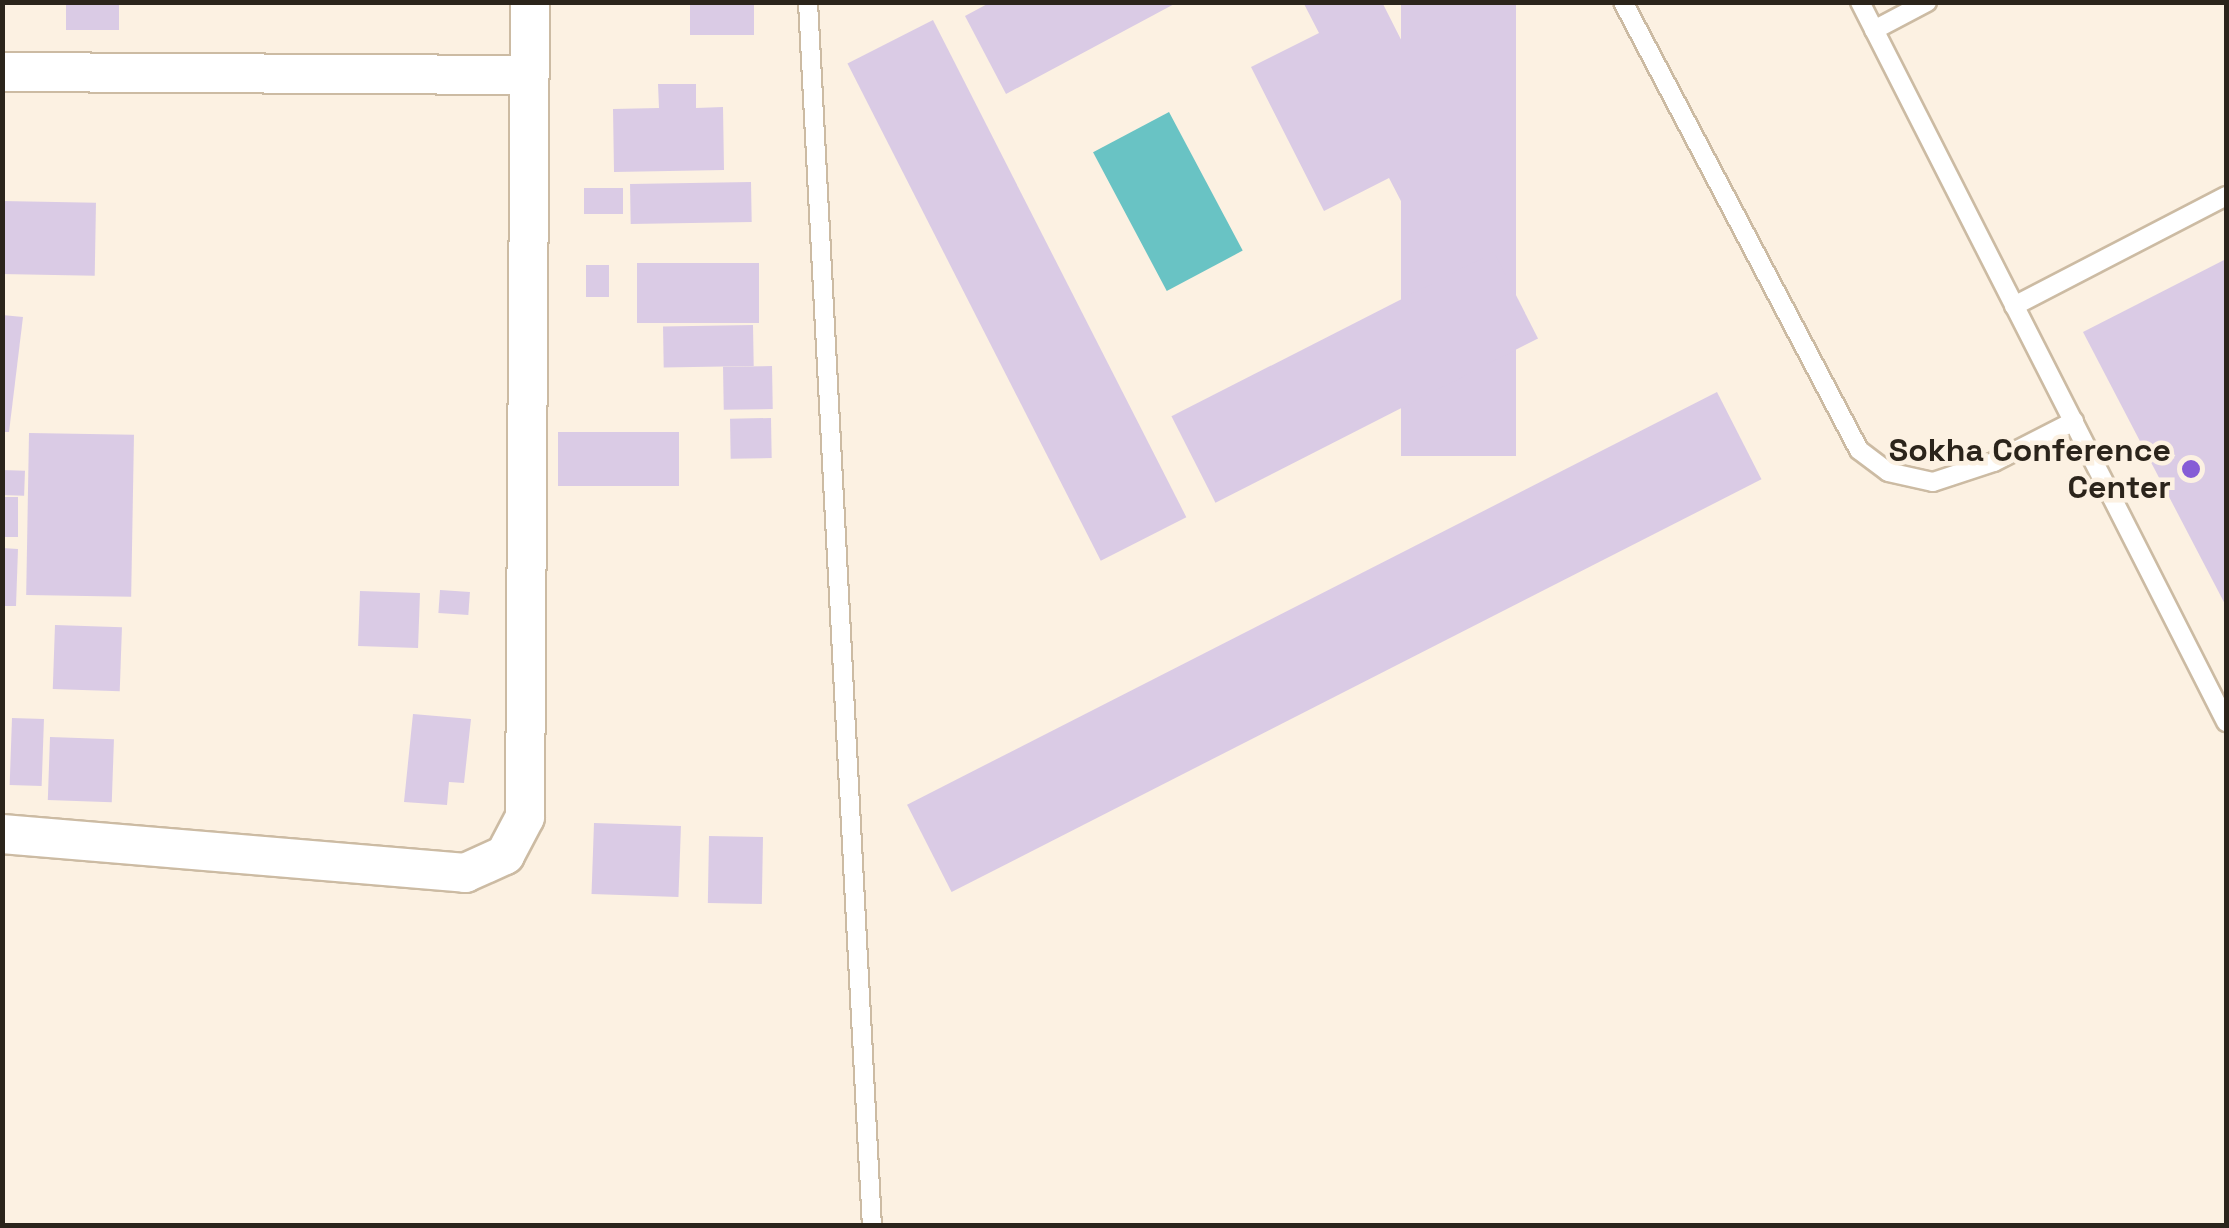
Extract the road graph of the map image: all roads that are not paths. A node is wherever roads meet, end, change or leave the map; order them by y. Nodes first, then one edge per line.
1 (530, 2) edge
2 (808, 2) edge
3 (1623, 2) edge
4 (1860, 2) edge
5 (1926, 2) edge
6 (1874, 30) junction
7 (2, 72) edge
8 (529, 74) junction
9 (2226, 196) edge
10 (2014, 306) junction
11 (2074, 422) junction
12 (2226, 722) edge
13 (2, 834) edge
14 (872, 1226) edge

1 - 8 street
2 - 14 lane
3 - 11 lane
4 - 6 lane
5 - 6 lane
6 - 10 lane
7 - 8 street
8 - 13 street
9 - 10 lane
10 - 11 lane
11 - 12 lane

